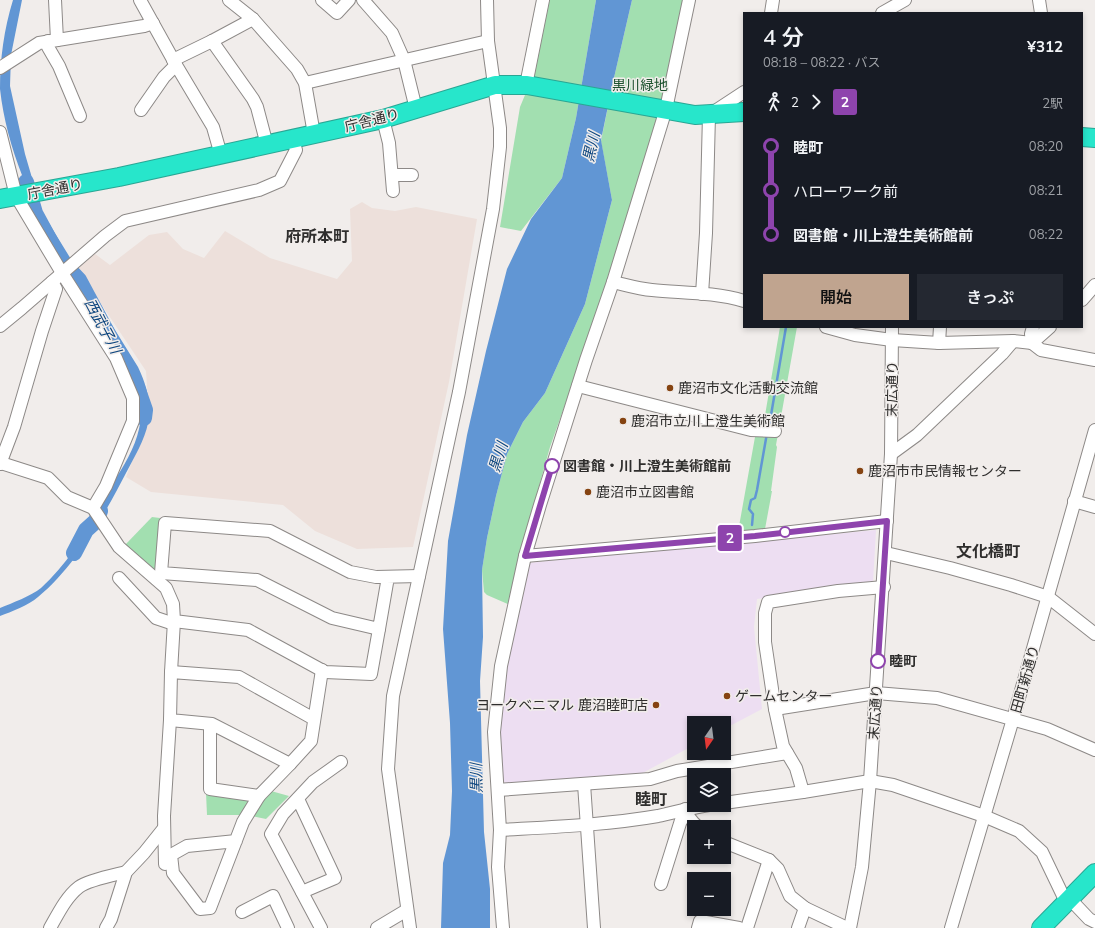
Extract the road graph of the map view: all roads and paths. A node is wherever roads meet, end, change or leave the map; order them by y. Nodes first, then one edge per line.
1 (55, 0) edge
2 (140, 0) edge
3 (229, 0) edge
4 (322, 0) edge
5 (349, 0) edge
6 (363, 0) edge
7 (487, 0) edge
8 (543, 0) edge
9 (689, 0) edge
10 (773, 0) edge
11 (905, 0) edge
12 (1039, 0) edge
13 (894, 6) edge
14 (772, 12) edge
15 (884, 12) edge
16 (1041, 12) edge
17 (253, 19) junction
18 (153, 23) junction
19 (52, 40) junction
20 (212, 41) junction
21 (488, 41) junction
22 (404, 60) junction
23 (175, 62) junction
24 (0, 68) edge
25 (305, 83) junction
26 (495, 85) junction
27 (527, 85) junction
28 (743, 93) edge
29 (416, 109) junction
30 (664, 109) junction
31 (141, 110) dead end
32 (743, 112) edge
33 (709, 115) junction
34 (80, 116) dead end
35 (383, 119) junction
36 (0, 132) edge
37 (314, 134) junction
38 (1083, 137) edge
39 (1095, 138) edge
40 (293, 139) junction
41 (267, 144) junction
42 (221, 155) junction
43 (412, 175) dead end
44 (13, 197) edge
45 (64, 272) junction
46 (52, 282) junction
47 (613, 282) junction
48 (1095, 285) edge
49 (702, 294) junction
50 (1083, 299) edge
51 (743, 301) edge
52 (0, 326) edge
53 (830, 328) edge
54 (892, 328) edge
55 (940, 328) edge
56 (1034, 328) edge
57 (1049, 328) edge
58 (892, 340) junction
59 (1013, 341) junction
60 (940, 343) junction
61 (1032, 343) junction
62 (1095, 360) edge
63 (578, 386) junction
64 (1095, 430) edge
65 (775, 431) dead end
66 (891, 454) junction
67 (1, 464) edge
68 (1074, 501) junction
69 (1095, 507) edge
70 (93, 508) junction
71 (887, 521) junction
72 (886, 553) junction
73 (525, 556) junction
74 (419, 576) junction
75 (388, 577) junction
76 (119, 578) dead end
77 (884, 587) junction
78 (1048, 597) junction
79 (174, 622) junction
80 (379, 629) junction
81 (1095, 634) edge
82 (322, 670) junction
83 (171, 672) junction
84 (876, 693) junction
85 (775, 708) junction
86 (314, 719) junction
87 (1013, 719) junction
88 (170, 720) junction
89 (210, 724) junction
90 (1095, 750) edge
91 (787, 754) junction
92 (341, 762) dead end
93 (290, 764) junction
94 (870, 781) junction
95 (584, 784) junction
96 (498, 790) junction
97 (803, 792) junction
98 (259, 796) junction
99 (298, 799) junction
100 (731, 802) edge
101 (686, 812) junction
102 (984, 816) junction
103 (690, 820) edge
104 (587, 825) junction
105 (164, 828) junction
106 (500, 830) junction
107 (236, 841) junction
108 (731, 845) edge
109 (769, 860) junction
110 (165, 871) dead end
111 (126, 872) junction
112 (1095, 873) edge
113 (661, 884) dead end
114 (302, 892) junction
115 (1068, 900) junction
116 (805, 908) junction
117 (407, 910) junction
118 (242, 912) dead end
119 (1095, 922) edge
120 (50, 928) edge
121 (106, 928) edge
122 (288, 928) edge
123 (322, 928) edge
124 (377, 928) edge
125 (410, 928) edge
126 (504, 928) edge
127 (594, 928) edge
128 (698, 928) edge
129 (739, 928) edge
130 (747, 928) edge
131 (798, 928) edge
132 (847, 928) edge
133 (850, 928) edge
134 (951, 928) edge
135 (1041, 928) edge

1 - 19 street
2 - 18 street
3 - 17 street
4 - 5 street
6 - 22 street
7 - 21 street
8 - 27 street
9 - 30 street
10 - 14 street
11 - 13 street
12 - 16 street
13 - 15 street
17 - 20 street
17 - 25 street
18 - 19 street
18 - 23 street
19 - 24 street
19 - 34 street
20 - 23 street
20 - 41 street
21 - 22 street
21 - 26 street
22 - 25 street
22 - 29 street
23 - 31 street
23 - 42 street
25 - 37 street
26 - 27 highway, 庁舎通り
26 - 29 highway, 庁舎通り
26 - 74 street
27 - 30 highway, 庁舎通り
28 - 33 street
29 - 35 highway, 庁舎通り
30 - 33 highway, 庁舎通り
30 - 47 street
32 - 33 highway, 庁舎通り
33 - 49 street
35 - 37 highway, 庁舎通り
35 - 43 street
36 - 44 street
37 - 40 highway, 庁舎通り
38 - 39 highway
40 - 41 highway, 庁舎通り
40 - 45 street
41 - 42 highway, 庁舎通り
42 - 44 highway, 庁舎通り
44 - 45 street
45 - 46 street
45 - 70 street
46 - 52 street
46 - 67 street
47 - 49 street
47 - 63 street
48 - 50 street
49 - 51 street
53 - 58 street
54 - 58 street, 末広通り
55 - 60 street
56 - 61 street
57 - 61 street
58 - 60 street
58 - 66 street, 末広通り
59 - 60 street
59 - 61 street
59 - 66 street
61 - 62 street
63 - 65 street
63 - 73 street
64 - 68 street, 田町新通り
66 - 71 street, 末広通り
67 - 70 street
68 - 69 street
68 - 78 street, 田町新通り
70 - 79 street
71 - 72 street, 末広通り
71 - 73 street
72 - 77 street, 末広通り
72 - 78 street
73 - 96 street
74 - 75 street
74 - 117 street
75 - 80 street
75 - 80 street
76 - 79 street
77 - 84 street, 末広通り
77 - 85 street
78 - 81 street
78 - 87 street, 田町新通り
79 - 82 street
79 - 83 street
80 - 82 street
82 - 86 street
83 - 86 street
83 - 88 street
84 - 85 street
84 - 87 street
84 - 94 street, 末広通り
85 - 91 street
86 - 93 street
87 - 90 street
87 - 102 street, 田町新通り
88 - 89 street
88 - 105 street
89 - 93 street
89 - 98 street
91 - 95 street
91 - 97 street
92 - 99 street
93 - 98 street
94 - 97 street
94 - 102 street
94 - 133 street, 末広通り
95 - 96 street
95 - 104 street
96 - 106 street
97 - 100 street
98 - 107 street
99 - 114 street
99 - 114 street
101 - 103 street
101 - 104 street
101 - 113 street
102 - 115 street
102 - 134 street, 田町新通り
104 - 106 street
104 - 127 street
105 - 110 street
105 - 111 street
106 - 126 street
107 - 107 street
108 - 109 street
109 - 116 street
109 - 130 street
111 - 120 street
111 - 121 street
112 - 115 highway
114 - 123 street
115 - 119 street
115 - 135 highway
116 - 131 street
116 - 132 street
117 - 124 street
117 - 125 street
118 - 122 street
128 - 129 street

